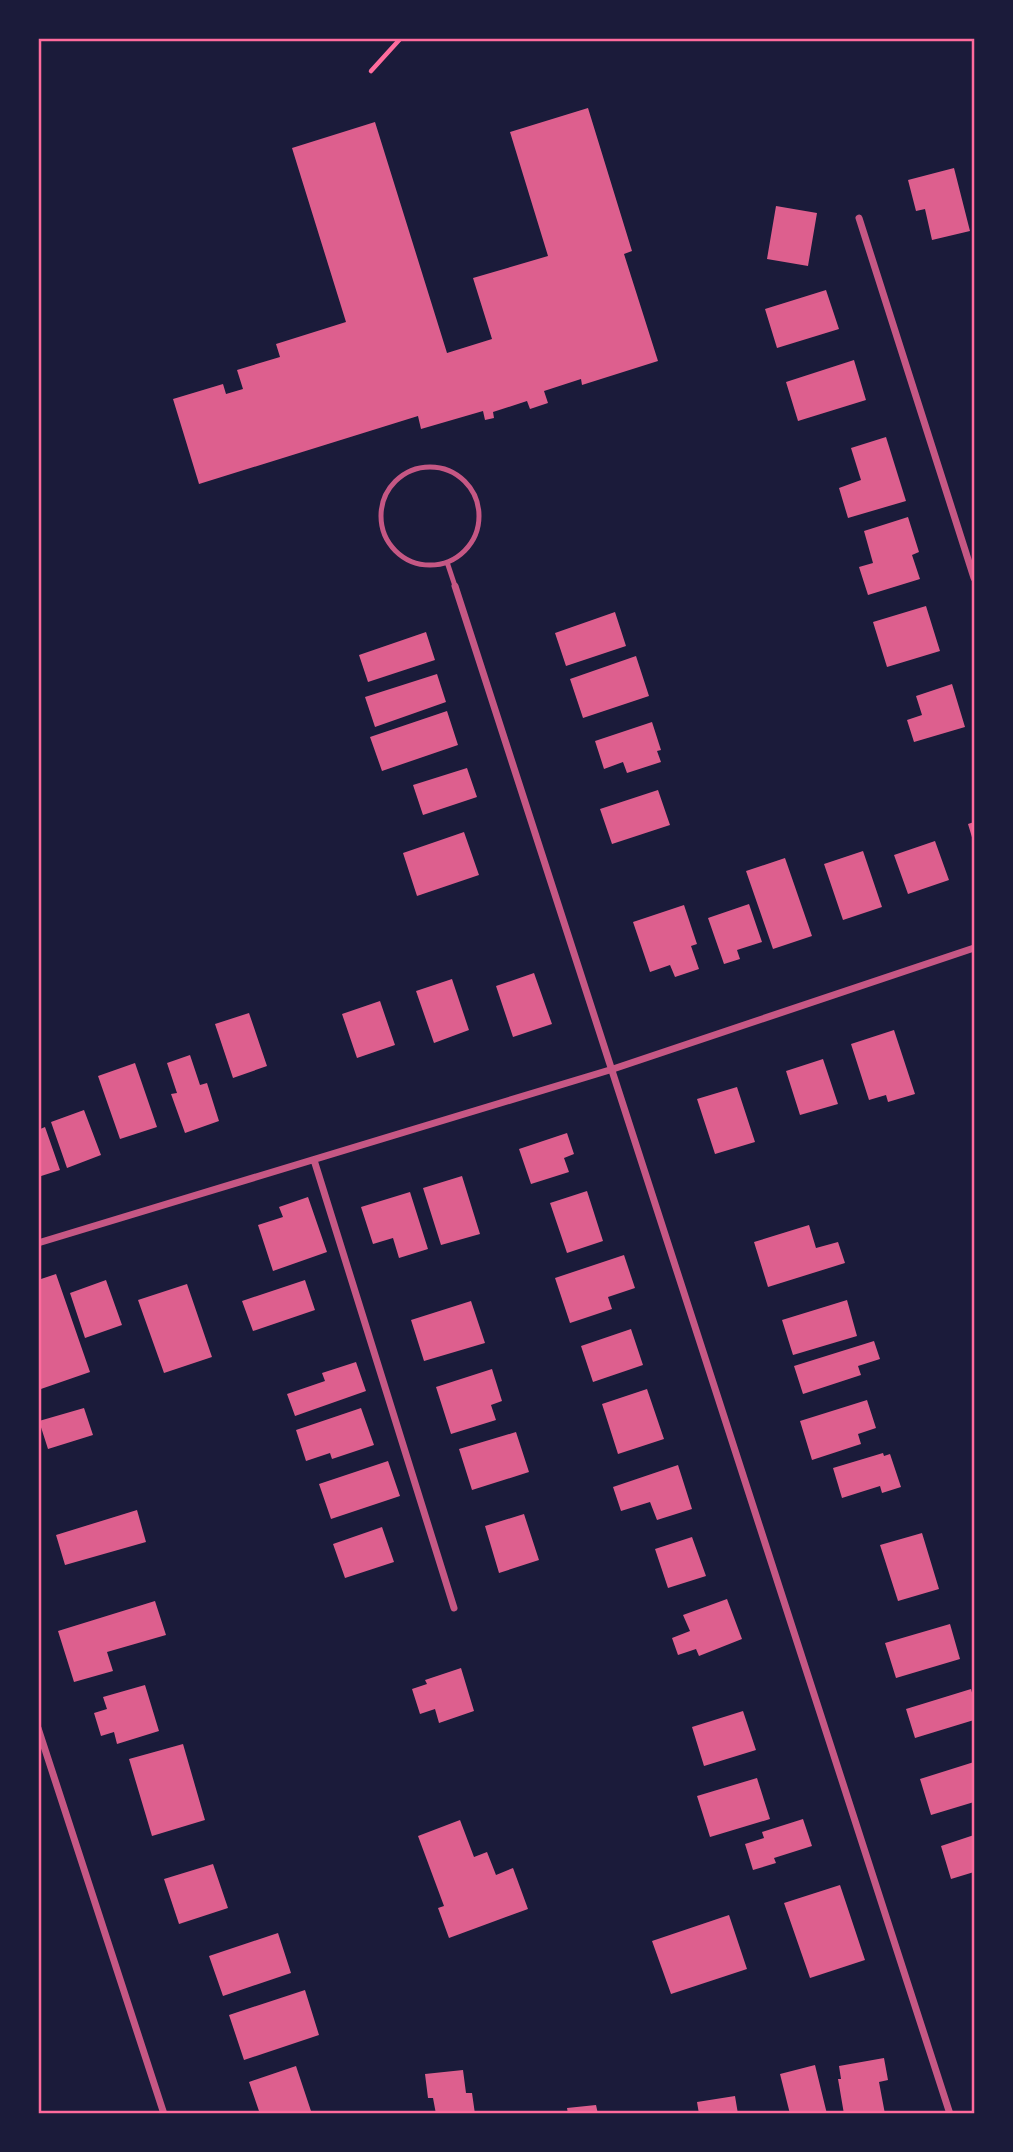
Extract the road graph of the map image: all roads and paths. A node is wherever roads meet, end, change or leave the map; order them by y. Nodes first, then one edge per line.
1 (401, 38) edge
2 (371, 71) dead end
3 (859, 218) dead end
4 (447, 562) junction
5 (975, 578) edge
6 (455, 586) joint
7 (975, 948) edge
8 (613, 1069) junction
9 (314, 1160) junction
10 (38, 1243) edge
11 (454, 1608) dead end
12 (38, 1728) edge
13 (164, 2113) edge
14 (950, 2113) edge

1 - 2 path
3 - 5 street
4 - 4 lane
4 - 6 lane
6 - 8 street
7 - 8 street
8 - 9 street
8 - 14 street
9 - 10 street
9 - 11 street
12 - 13 street

